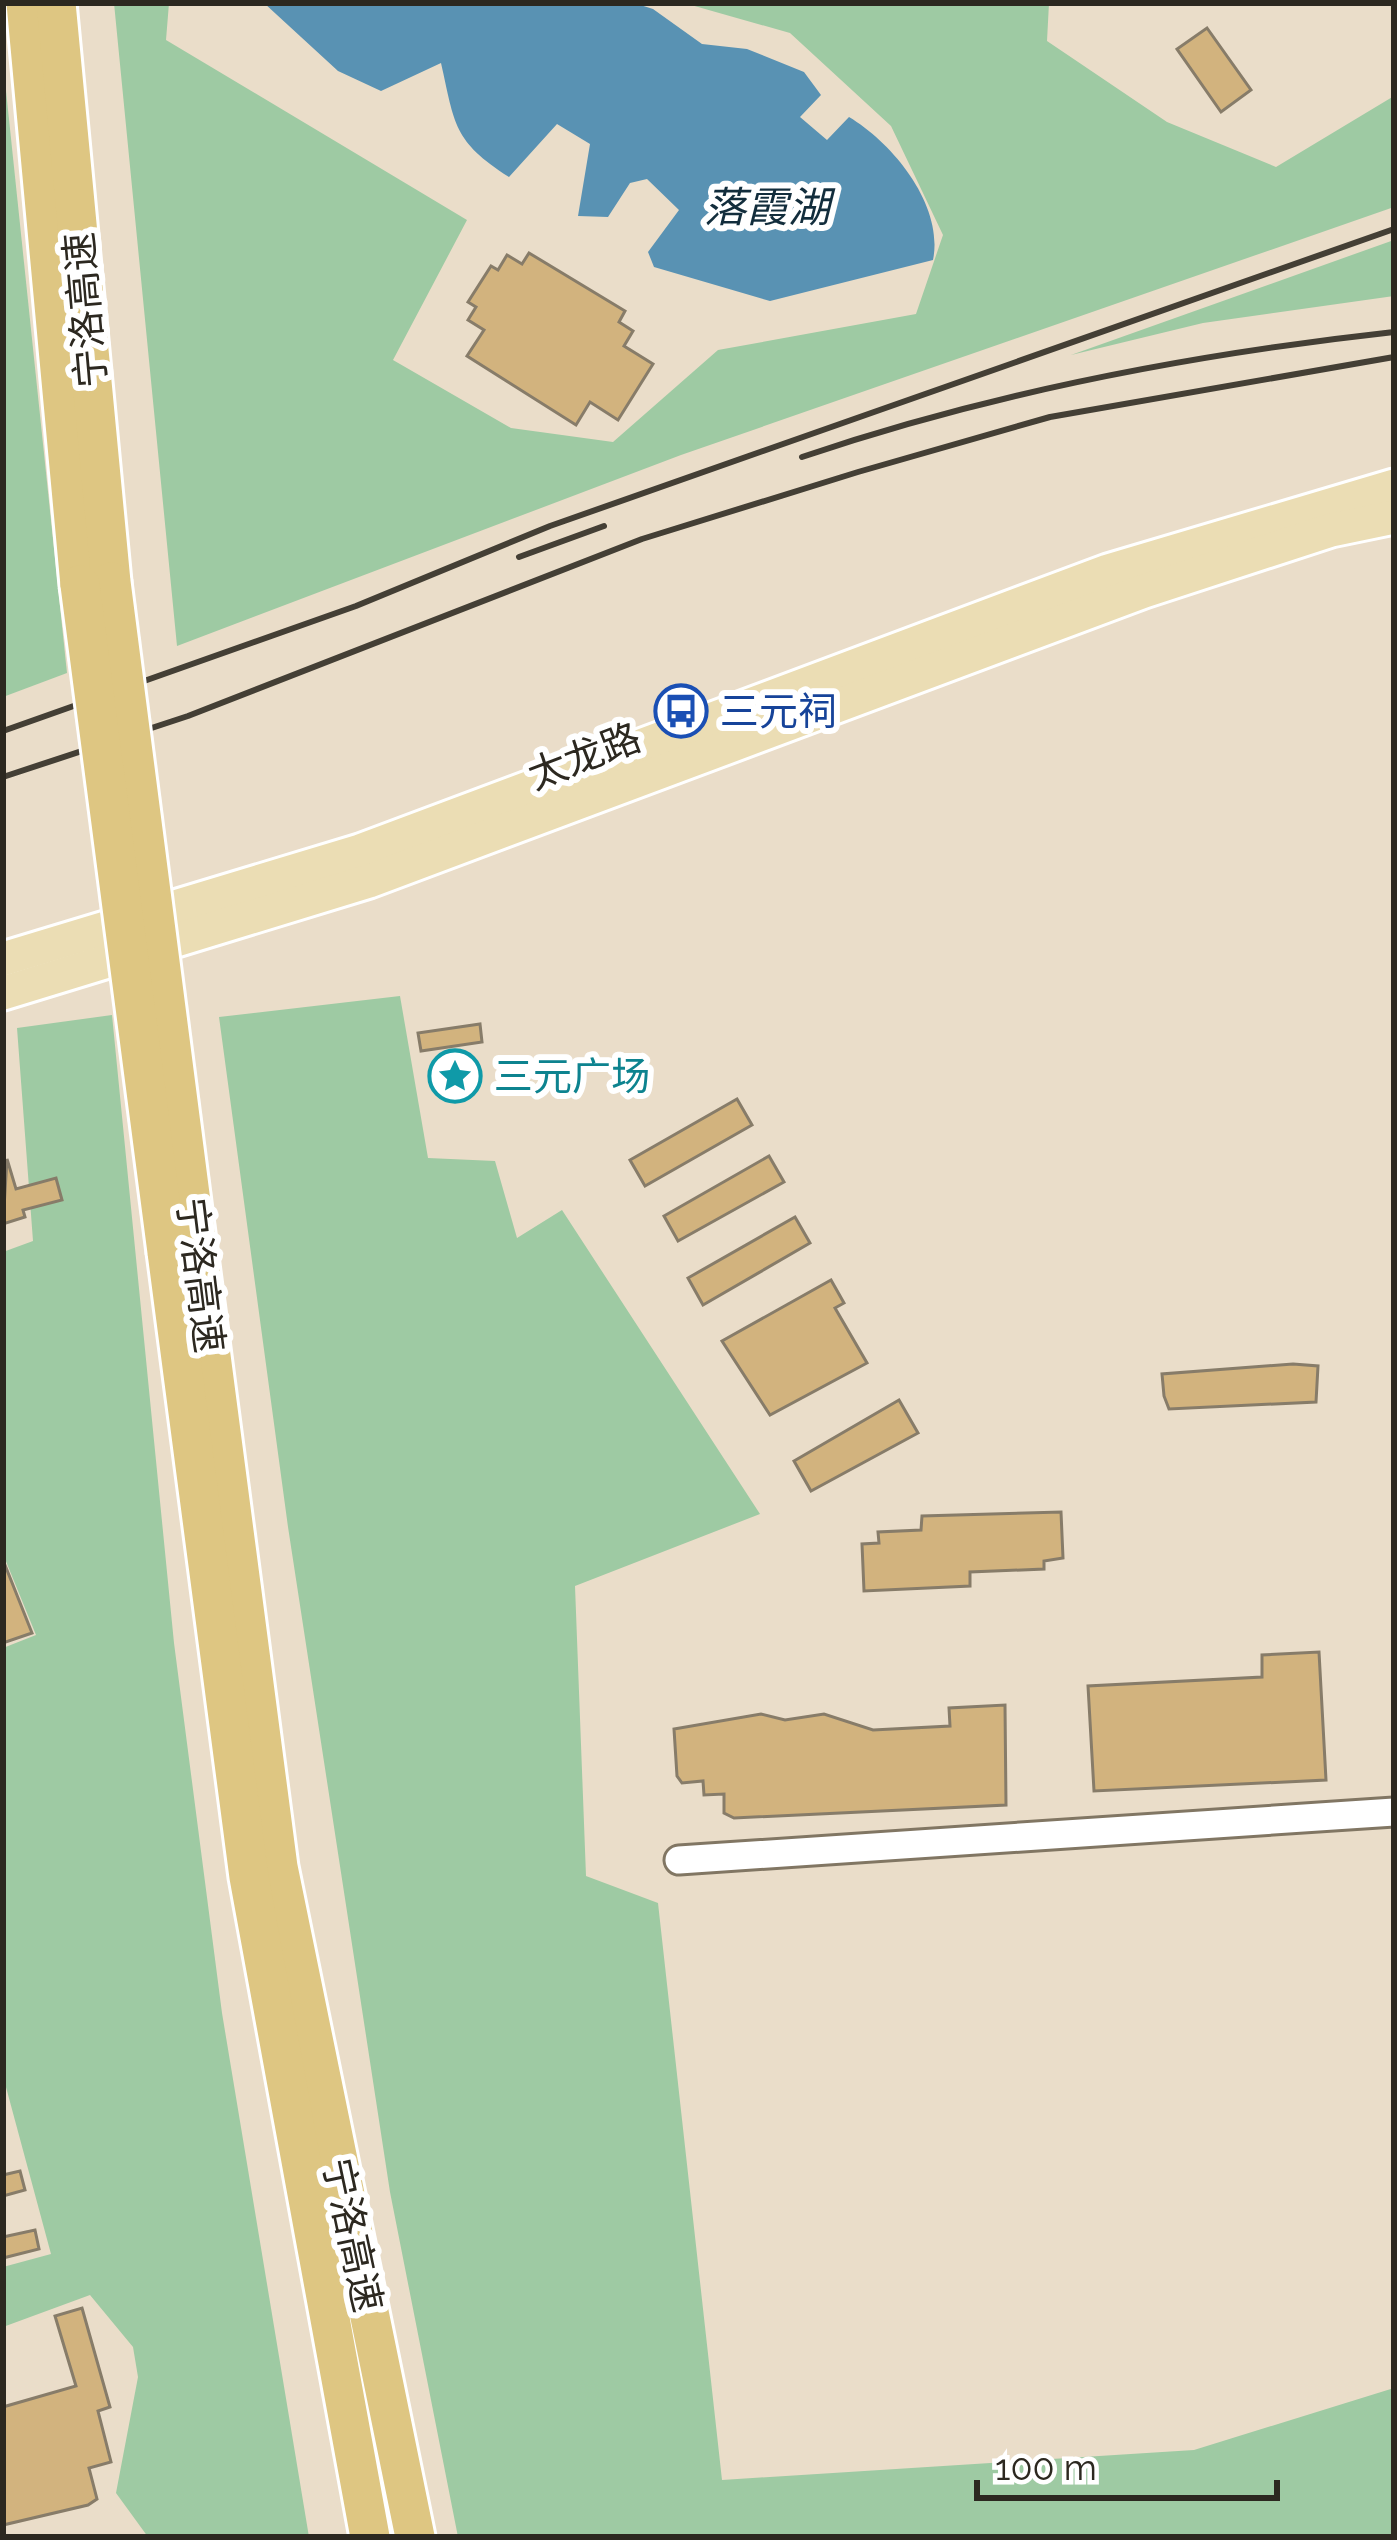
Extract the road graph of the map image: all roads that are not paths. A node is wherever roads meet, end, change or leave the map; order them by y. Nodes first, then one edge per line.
1 (26, 3) edge
2 (56, 3) edge
3 (1394, 487) edge
4 (1394, 517) edge
5 (96, 584) junction
6 (3, 959) edge
7 (3, 993) edge
8 (182, 1250) junction
9 (1394, 1812) edge
10 (679, 1860) dead end
11 (370, 2537) edge
12 (415, 2537) edge

1 - 5 highway, 宁洛高速
2 - 5 highway, 宁洛高速
3 - 6 main road, 太龙路
4 - 7 main road, 太龙路
5 - 8 highway, 宁洛高速, bridge
8 - 11 highway, 宁洛高速
8 - 12 highway, 宁洛高速
9 - 10 street

